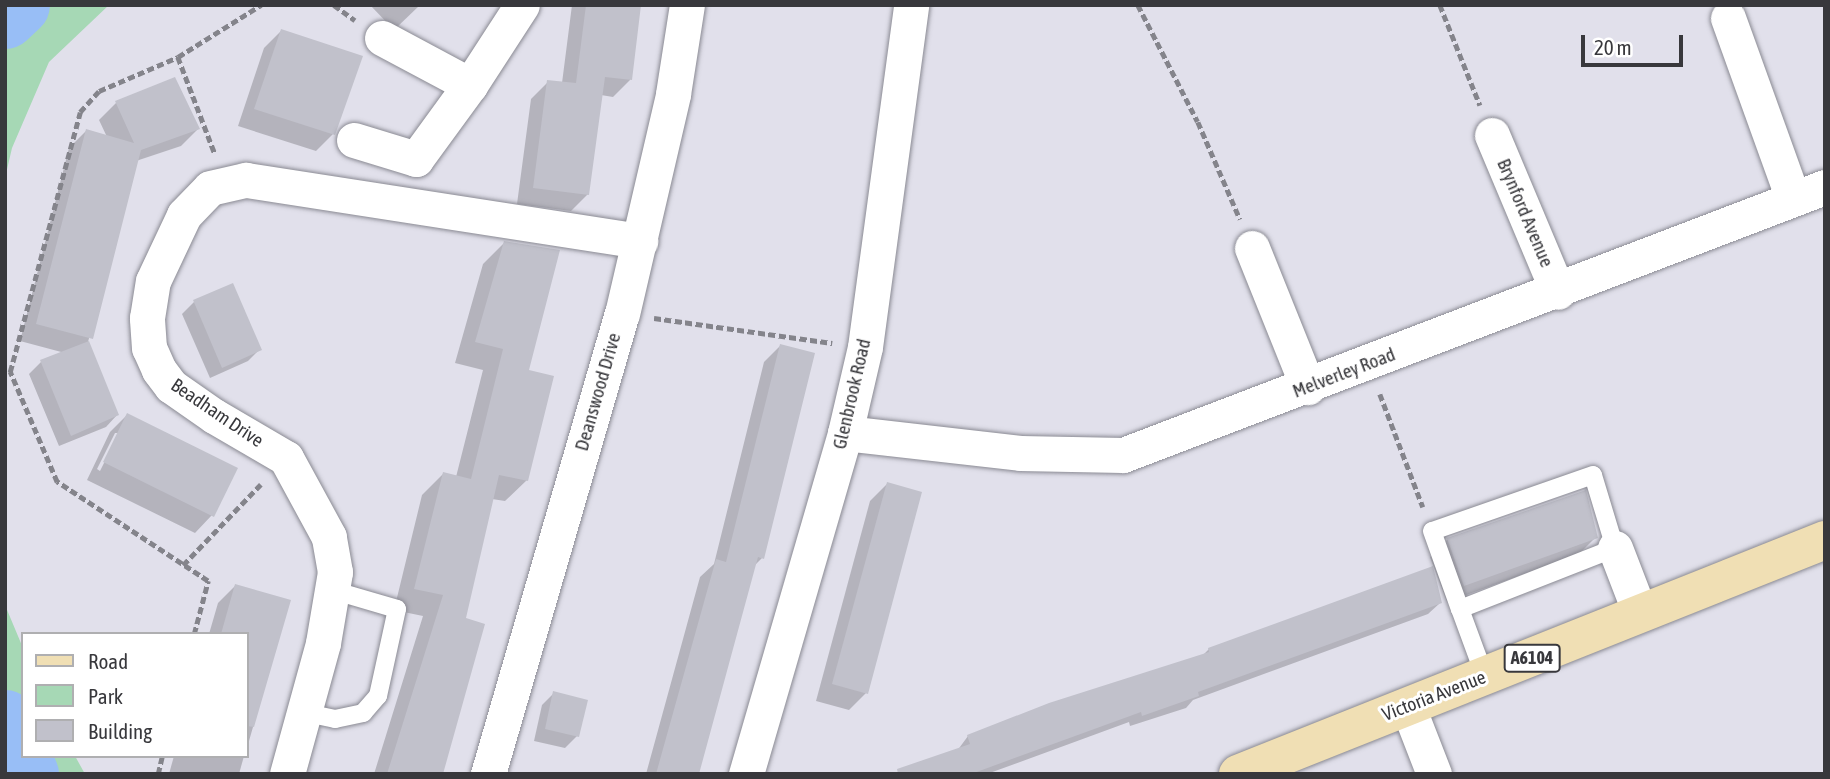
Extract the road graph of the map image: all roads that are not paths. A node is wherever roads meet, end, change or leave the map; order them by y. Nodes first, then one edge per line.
1 (522, 5) edge
2 (687, 5) edge
3 (911, 5) edge
4 (1728, 18) dead end
5 (382, 38) dead end
6 (470, 86) junction
7 (1492, 135) road end
8 (354, 140) dead end
9 (1809, 193) edge
10 (640, 241) junction
11 (1252, 248) road end
12 (1558, 292) junction
13 (1308, 387) junction
14 (845, 433) junction
15 (1825, 540) edge
16 (1615, 548) junction
17 (332, 590) junction
18 (1460, 609) junction
19 (1640, 613) junction
20 (1485, 677) junction
21 (1408, 706) junction
22 (302, 712) junction
23 (287, 774) edge
24 (488, 774) edge
25 (746, 774) edge
26 (1238, 774) edge
27 (1434, 774) edge

1 - 6 street
2 - 10 street, Deanswood Drive
3 - 14 street, Glenbrook Road
4 - 9 street
5 - 6 street
6 - 8 street
7 - 12 street, Brynford Avenue
9 - 12 street, Melverley Road
10 - 17 street, Beadham Drive
10 - 24 street, Deanswood Drive
11 - 13 street
12 - 13 street, Melverley Road
13 - 14 street, Melverley Road
14 - 25 street, Glenbrook Road
15 - 19 main road, Victoria Avenue / A6104
16 - 18 lane
16 - 18 lane
16 - 19 street
17 - 22 street, Beadham Drive
17 - 22 lane
18 - 20 lane
19 - 20 main road, Victoria Avenue / A6104
20 - 21 main road, Victoria Avenue / A6104
21 - 26 main road, Victoria Avenue / A6104
21 - 27 street
22 - 23 street, Beadham Drive

